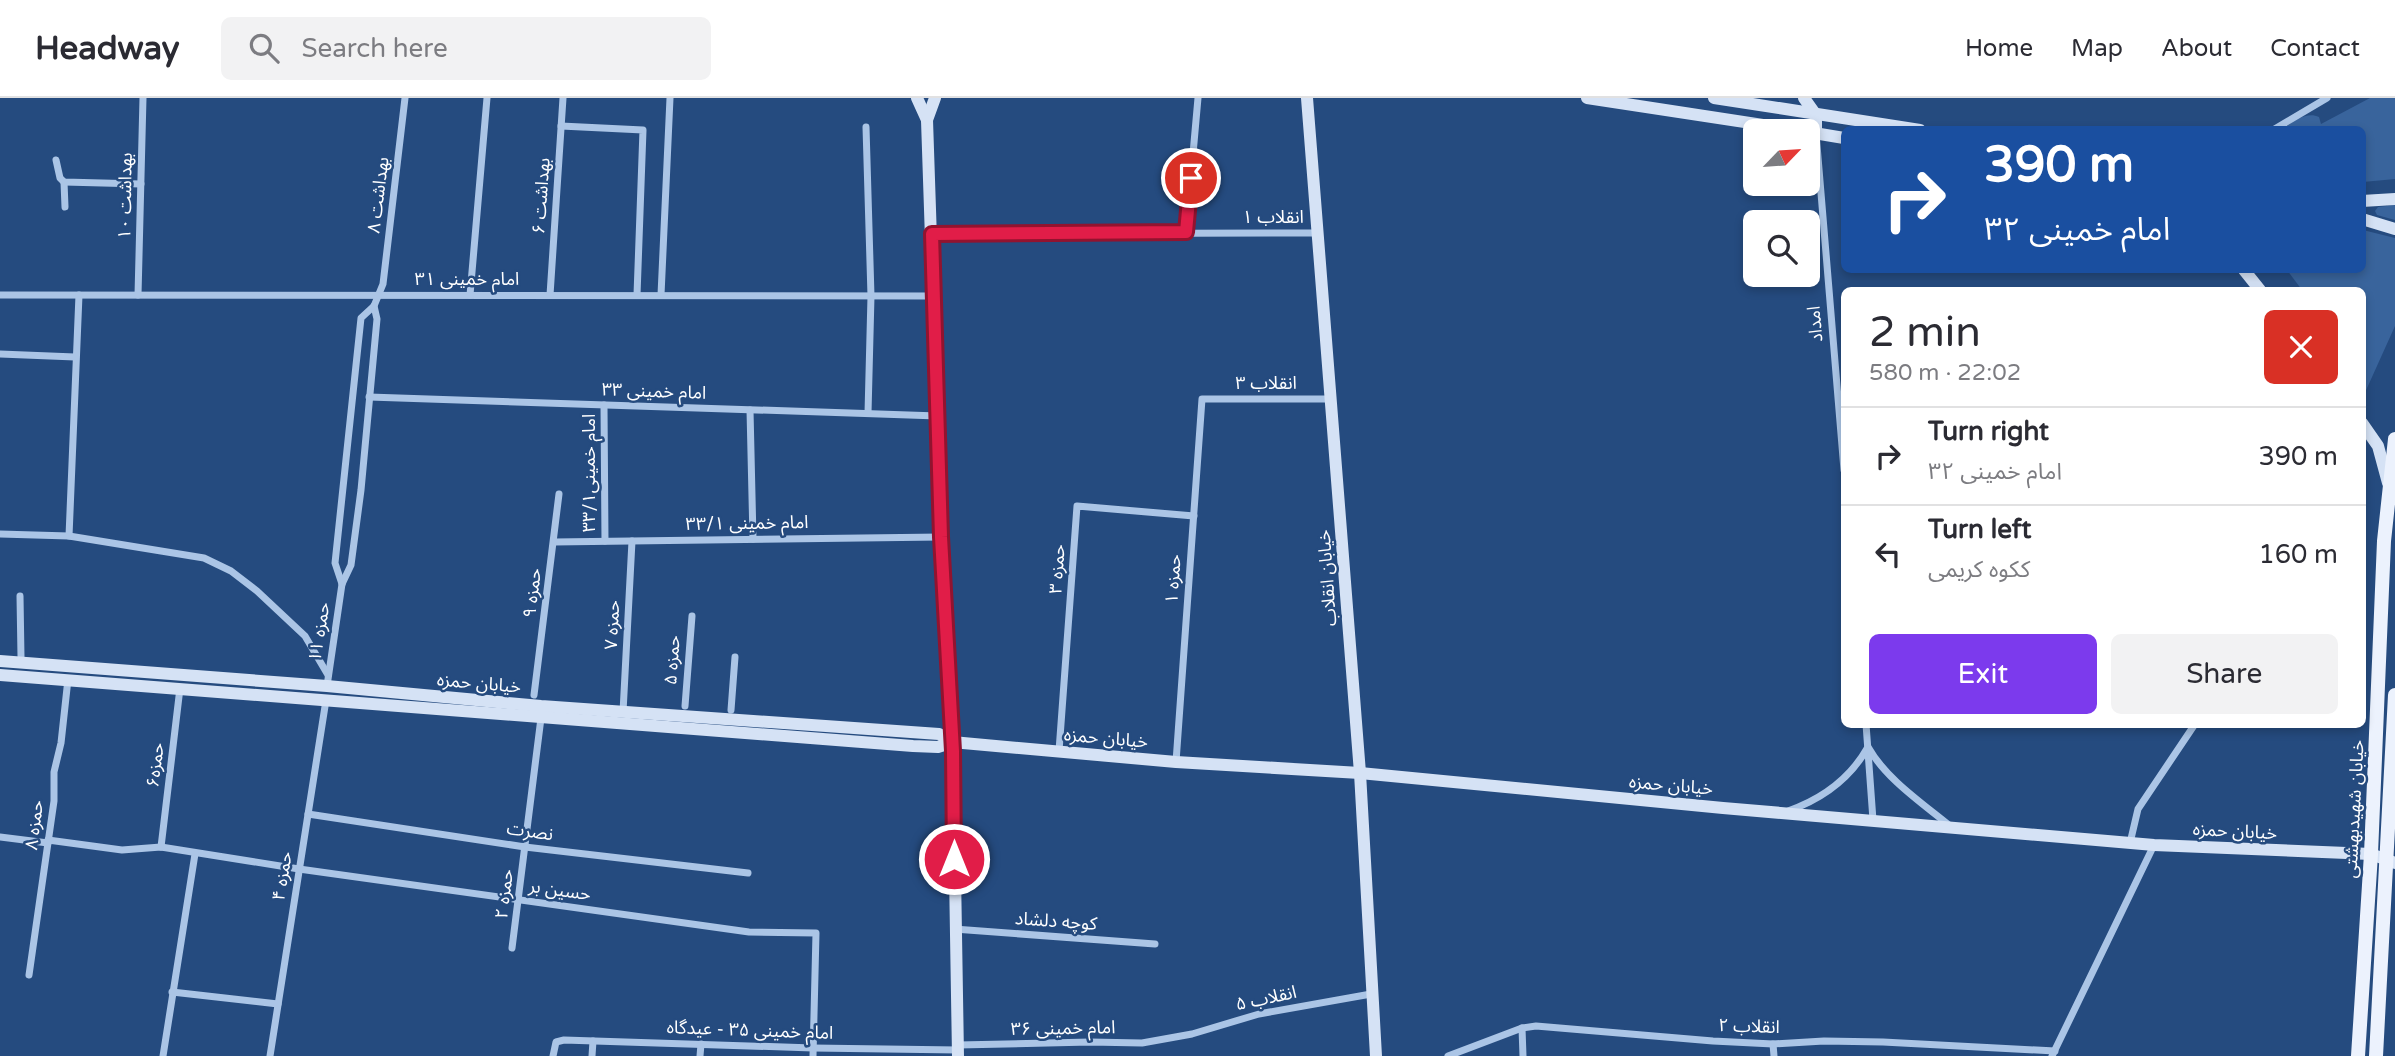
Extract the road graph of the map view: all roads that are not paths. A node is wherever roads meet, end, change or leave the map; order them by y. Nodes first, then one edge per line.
1 (143, 98) edge
2 (405, 98) edge
3 (488, 98) edge
4 (563, 98) edge
5 (670, 98) edge
6 (917, 98) edge
7 (935, 98) edge
8 (1198, 98) edge
9 (1307, 98) edge
10 (1587, 98) edge
11 (1714, 98) edge
12 (1804, 98) edge
13 (2328, 98) edge
14 (1777, 103) edge
15 (1816, 115) junction
16 (1814, 119) edge
17 (927, 120) junction
18 (1743, 122) edge
19 (561, 125) junction
20 (1892, 126) edge
21 (2280, 126) edge
22 (866, 127) dead end
23 (1820, 134) edge
24 (1841, 137) edge
25 (56, 160) dead end
26 (64, 182) junction
27 (141, 184) junction
28 (1816, 196) edge
29 (2395, 198) edge
30 (2366, 201) edge
31 (2366, 202) edge
32 (65, 207) dead end
33 (2366, 218) edge
34 (2366, 220) edge
35 (2395, 229) edge
36 (1186, 232) junction
37 (1317, 233) junction
38 (932, 234) junction
39 (2246, 273) edge
40 (2258, 287) edge
41 (0, 295) edge
42 (79, 295) junction
43 (138, 295) junction
44 (379, 295) junction
45 (470, 295) junction
46 (550, 295) junction
47 (637, 295) junction
48 (661, 295) junction
49 (871, 296) junction
50 (933, 296) junction
51 (374, 306) junction
52 (0, 354) edge
53 (75, 356) junction
54 (369, 397) junction
55 (1202, 399) joint
56 (1331, 399) junction
57 (604, 405) junction
58 (750, 410) junction
59 (868, 414) junction
60 (939, 416) junction
61 (2366, 430) edge
62 (2395, 439) edge
63 (1841, 441) edge
64 (2389, 485) junction
65 (559, 494) dead end
66 (1194, 516) junction
67 (0, 534) edge
68 (69, 536) junction
69 (941, 537) junction
70 (753, 539) junction
71 (605, 541) junction
72 (632, 541) junction
73 (554, 542) junction
74 (342, 584) junction
75 (20, 596) dead end
76 (692, 616) dead end
77 (21, 657) dead end
78 (735, 657) dead end
79 (0, 661) edge
80 (0, 675) edge
81 (68, 678) junction
82 (328, 681) junction
83 (180, 687) junction
84 (2395, 695) edge
85 (326, 700) junction
86 (685, 706) dead end
87 (539, 707) junction
88 (731, 710) dead end
89 (623, 712) junction
90 (1866, 728) edge
91 (2191, 728) edge
92 (953, 742) junction
93 (1868, 747) junction
94 (1059, 751) junction
95 (1176, 762) junction
96 (1360, 773) junction
97 (1783, 813) junction
98 (308, 814) junction
99 (1873, 820) junction
100 (1951, 826) junction
101 (0, 837) edge
102 (48, 842) junction
103 (2130, 843) junction
104 (2154, 845) junction
105 (161, 847) junction
106 (525, 847) junction
107 (195, 854) junction
108 (2371, 855) junction
109 (2392, 860) edge
110 (299, 869) junction
111 (748, 873) dead end
112 (520, 900) junction
113 (954, 929) junction
114 (1155, 944) dead end
115 (512, 948) dead end
116 (29, 975) dead end
117 (172, 992) junction
118 (1371, 994) junction
119 (278, 1004) junction
120 (1522, 1028) junction
121 (1168, 1040) joint
122 (593, 1041) junction
123 (701, 1044) junction
124 (1773, 1044) junction
125 (760, 1046) junction
126 (958, 1050) edge
127 (813, 1052) edge
128 (2053, 1053) edge
129 (163, 1056) edge
130 (270, 1056) edge
131 (553, 1056) edge
132 (592, 1056) edge
133 (700, 1056) edge
134 (760, 1056) edge
135 (1376, 1056) edge
136 (1448, 1056) edge
137 (1523, 1056) edge
138 (1773, 1056) edge
139 (2358, 1056) edge
140 (2376, 1056) edge

1 - 27 street, بهداشت ۱۰
2 - 44 street, بهداشت ۸
3 - 45 street
4 - 19 street, بهداشت ۶
5 - 48 street
6 - 17 main road
7 - 17 main road
8 - 36 street
9 - 37 main road, خیابان انقلاب
10 - 18 main road
11 - 14 main road
12 - 15 main road
13 - 21 street
14 - 15 main road
15 - 16 main road
15 - 20 main road
17 - 38 main road
19 - 46 street, بهداشت ۶
19 - 47 street
22 - 49 street
23 - 24 main road
25 - 26 street
26 - 27 street
26 - 32 street
27 - 43 street, بهداشت ۱۰
28 - 63 street, امداد
29 - 30 main road
31 - 33 main road
34 - 35 main road
36 - 37 street, انقلاب ۱
36 - 38 street, انقلاب ۱
37 - 56 main road, خیابان انقلاب
38 - 50 main road
39 - 40 main road
41 - 42 street, امام خمینی ۳۱
42 - 43 street, امام خمینی ۳۱
42 - 53 street
43 - 44 street, امام خمینی ۳۱
44 - 45 street, امام خمینی ۳۱
44 - 51 street, بهداشت ۸
45 - 46 street, امام خمینی ۳۱
46 - 47 street, امام خمینی ۳۱
47 - 48 street, امام خمینی ۳۱
48 - 49 street, امام خمینی ۳۱
49 - 50 street, امام خمینی ۳۱
49 - 59 street
50 - 60 main road
51 - 54 street
51 - 74 street, بهداشت ۸
52 - 53 street
53 - 68 street
54 - 57 street, امام خمینی ۳۳
54 - 74 street
55 - 56 street, انقلاب ۳
55 - 66 street, حمزه ۱
56 - 96 main road, خیابان انقلاب
57 - 58 street, امام خمینی ۳۳
57 - 71 street, امام خمینی۳۳/۱
58 - 59 street, امام خمینی ۳۳
58 - 70 street
59 - 60 street, امام خمینی ۳۳
60 - 69 main road
61 - 64 main road
62 - 64 main road, خیابان شهیدبهشتی
64 - 108 main road, خیابان شهیدبهشتی
65 - 73 street, حمزه ۹
66 - 94 street, حمزه ۳
66 - 95 street, حمزه ۱
67 - 68 street
68 - 82 street
69 - 70 street, امام خمینی ۳۳/۱
69 - 92 main road
70 - 72 street, امام خمینی ۳۳/۱
71 - 72 street, امام خمینی ۳۳/۱
71 - 73 street, امام خمینی ۳۳/۱
72 - 89 street, حمزه ۷
73 - 87 street, حمزه ۹
74 - 82 street, حمزه ۱۱
75 - 77 street
76 - 86 street, حمزه ۵
78 - 88 street
79 - 82 main road, خیابان حمزه
80 - 81 main road, خیابان حمزه
81 - 83 main road, خیابان حمزه
81 - 102 street, حمزه ۸
82 - 85 main road
82 - 87 main road, خیابان حمزه
83 - 85 main road, خیابان حمزه
83 - 105 street, حمزه۶
84 - 109 main road, خیابان شهیدبهشتی
85 - 87 main road, خیابان حمزه
85 - 98 street, حمزه ۴
87 - 89 main road, خیابان حمزه
87 - 92 main road, خیابان حمزه
87 - 106 street, حمزه ۲
89 - 92 main road, خیابان حمزه
90 - 93 street
91 - 103 street
92 - 94 main road, خیابان حمزه
92 - 113 main road
93 - 97 street
93 - 99 street
93 - 100 street
94 - 95 main road, خیابان حمزه
95 - 96 main road, خیابان حمزه
96 - 97 main road, خیابان حمزه
96 - 118 main road, خیابان انقلاب
97 - 99 main road, خیابان حمزه
98 - 106 street, نصرت
98 - 110 street, حمزه ۴
99 - 100 main road, خیابان حمزه
100 - 103 main road, خیابان حمزه
101 - 102 street, حسین بر
102 - 105 street, حسین بر
102 - 116 street, حمزه ۸
103 - 104 main road, خیابان حمزه
104 - 108 main road, خیابان حمزه
104 - 128 street
105 - 107 street, حسین بر
106 - 111 street, نصرت
106 - 112 street, حمزه ۲
107 - 110 street, حسین بر
107 - 117 street
108 - 109 main road, خیابان حمزه
108 - 139 main road, خیابان شهیدبهشتی
109 - 140 main road, خیابان شهیدبهشتی
110 - 112 street, حسین بر
110 - 119 street, حمزه ۴
112 - 115 street, حمزه ۲
112 - 127 street, حسین بر
113 - 114 street, کوچه دلشاد
113 - 126 main road
117 - 119 street
117 - 129 street
118 - 121 street, انقلاب ۵
118 - 135 main road, خیابان انقلاب
119 - 130 street, حمزه ۴
120 - 124 street, انقلاب ۲
120 - 136 street, انقلاب ۲
120 - 137 street
121 - 126 street, امام خمینی ۳۶
122 - 123 street, امام خمینی ۳۵ - عیدگاه
122 - 131 street, امام خمینی ۳۵ - عیدگاه
122 - 132 street
123 - 125 street, امام خمینی ۳۵ - عیدگاه
123 - 133 street
124 - 128 street, انقلاب ۲
124 - 138 street
125 - 127 street, امام خمینی ۳۵ - عیدگاه
125 - 134 street
126 - 127 street, امام خمینی ۳۵ - عیدگاه

